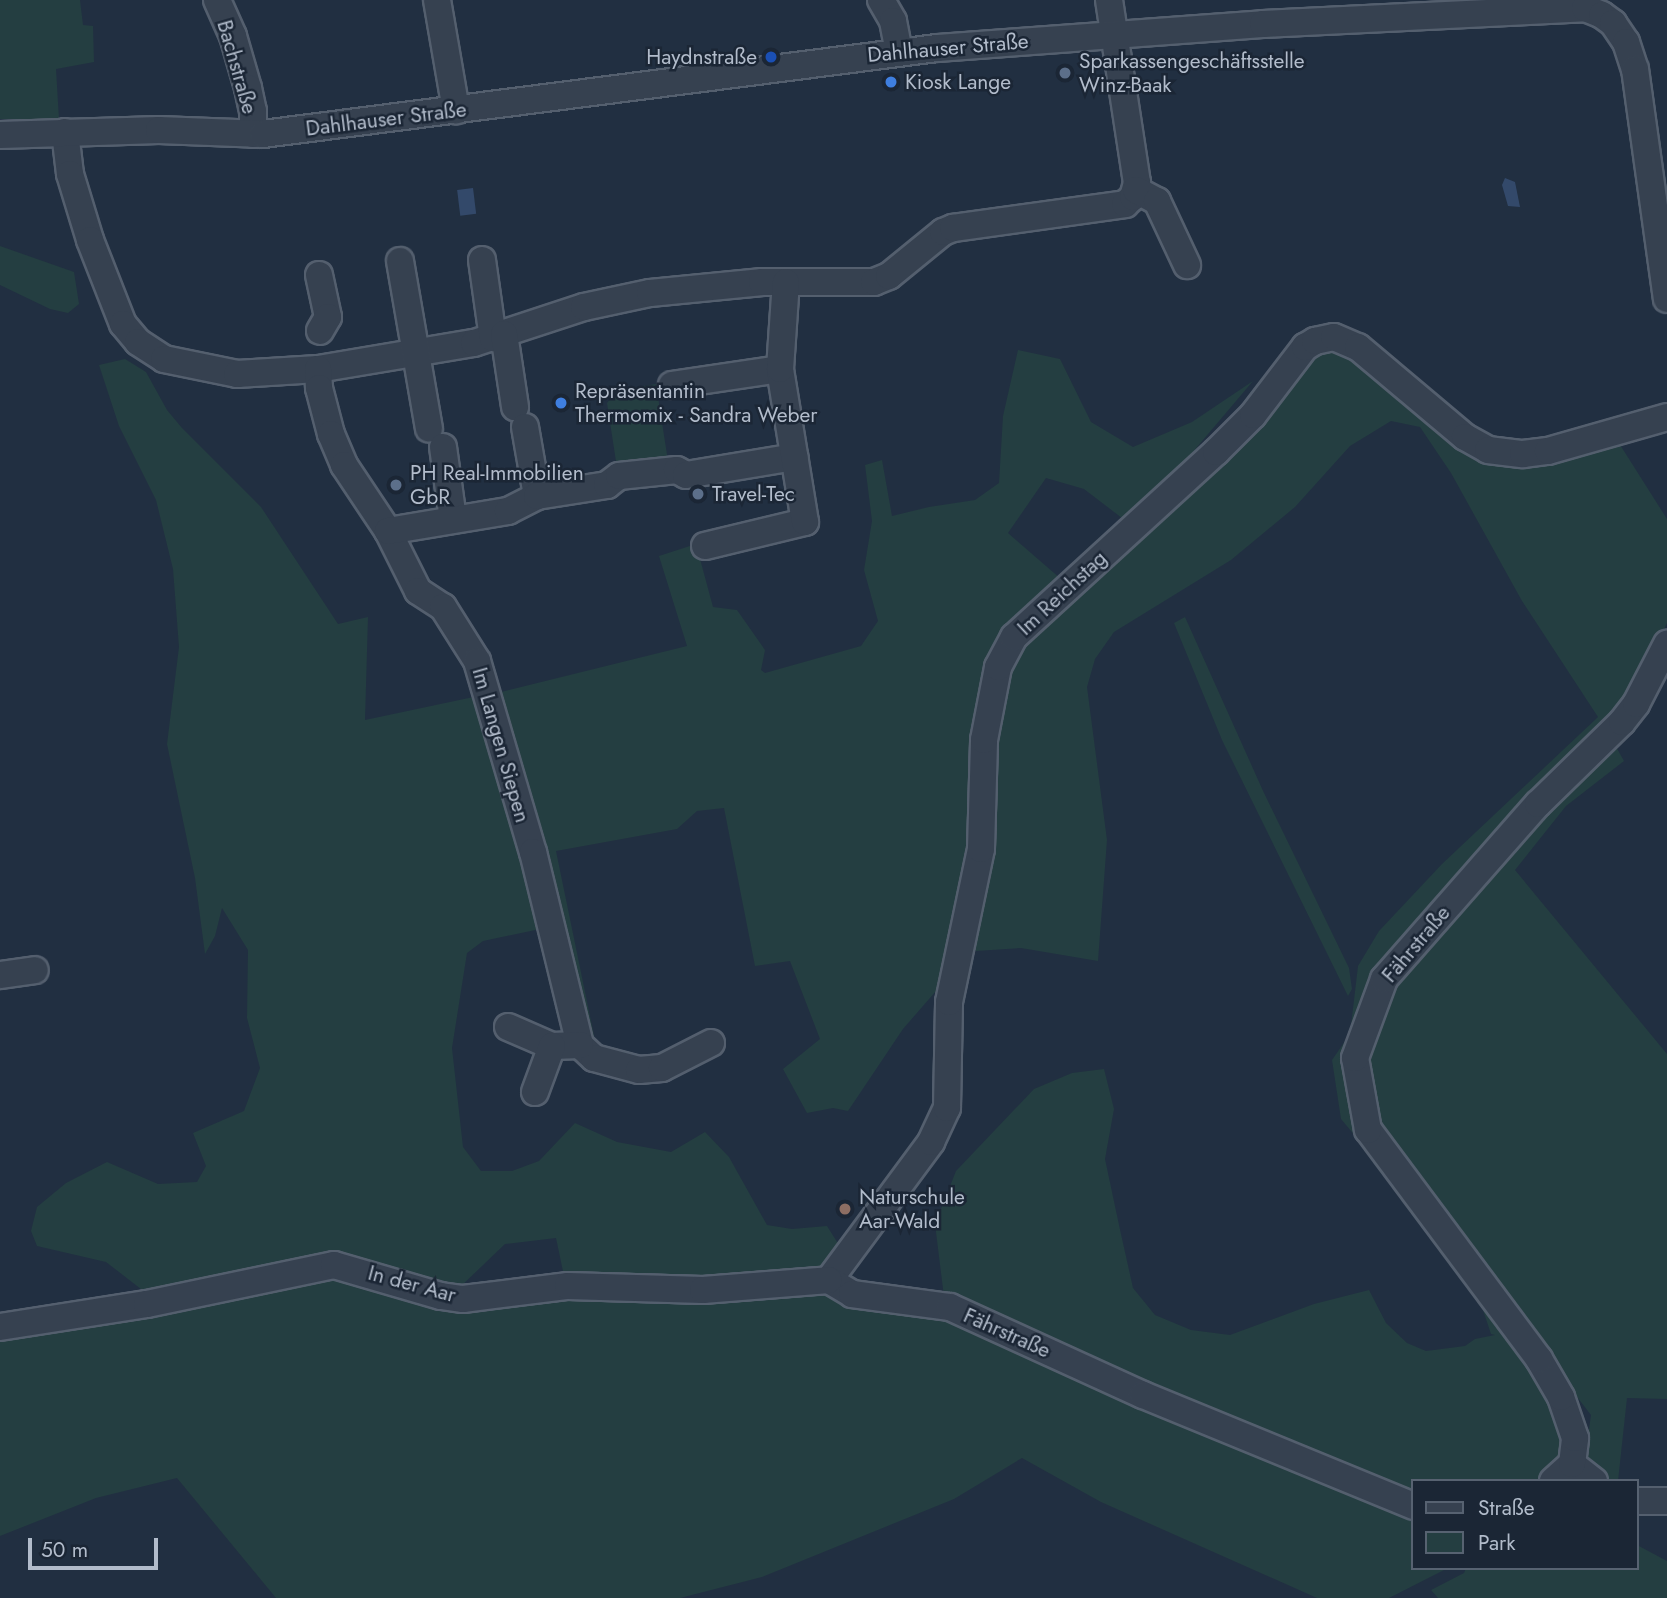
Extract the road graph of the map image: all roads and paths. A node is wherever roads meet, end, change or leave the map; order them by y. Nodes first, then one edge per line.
1 (217, 0) edge
2 (438, 0) edge
3 (881, 0) edge
4 (1109, 0) edge
5 (1585, 4) edge
6 (1337, 10) edge
7 (1113, 34) junction
8 (898, 52) junction
9 (456, 110) junction
10 (65, 132) junction
11 (253, 134) junction
12 (0, 135) edge
13 (1136, 190) junction
14 (482, 260) dead end
15 (400, 261) dead end
16 (1187, 265) dead end
17 (319, 275) dead end
18 (786, 282) junction
19 (1667, 299) edge
20 (320, 331) dead end
21 (498, 336) junction
22 (416, 355) junction
23 (318, 369) junction
24 (780, 369) junction
25 (672, 385) dead end
26 (1667, 418) edge
27 (795, 457) junction
28 (537, 496) junction
29 (453, 519) junction
30 (388, 531) junction
31 (705, 546) dead end
32 (1667, 644) edge
33 (35, 970) dead end
34 (0, 975) edge
35 (568, 996) junction
36 (508, 1027) dead end
37 (547, 1043) junction
38 (711, 1044) dead end
39 (580, 1045) junction
40 (535, 1092) dead end
41 (829, 1280) junction
42 (0, 1327) edge
43 (1562, 1472) edge
44 (1587, 1479) edge
45 (1639, 1501) edge
46 (1667, 1501) edge
47 (1412, 1506) edge

1 - 11 street, Bachstraße
2 - 9 street
3 - 8 street
4 - 7 street
5 - 6 street, Dahlhauser Straße
5 - 19 street, Dahlhauser Straße
6 - 7 street, Dahlhauser Straße
7 - 8 street, Dahlhauser Straße
7 - 13 street
8 - 9 street, Dahlhauser Straße
9 - 11 street, Dahlhauser Straße
10 - 11 street, Dahlhauser Straße
10 - 12 street, Dahlhauser Straße
10 - 23 street
13 - 16 street
13 - 18 street
14 - 21 street
15 - 22 street
17 - 20 street
18 - 21 street
18 - 24 street
21 - 22 street
21 - 28 street
22 - 23 street
22 - 29 street
23 - 30 street, Im Langen Siepen
24 - 25 street
24 - 27 street
26 - 41 street, Im Reichstag
27 - 28 street
27 - 31 street
28 - 29 street
29 - 30 street
30 - 35 street, Im Langen Siepen
32 - 43 street, Fährstraße
33 - 34 street
35 - 37 street
35 - 39 street, Im Langen Siepen
36 - 37 street
37 - 39 street
37 - 40 street
38 - 39 street
41 - 42 street, In der Aar
41 - 47 street, Fährstraße
43 - 44 street, Fährstraße
45 - 46 street

